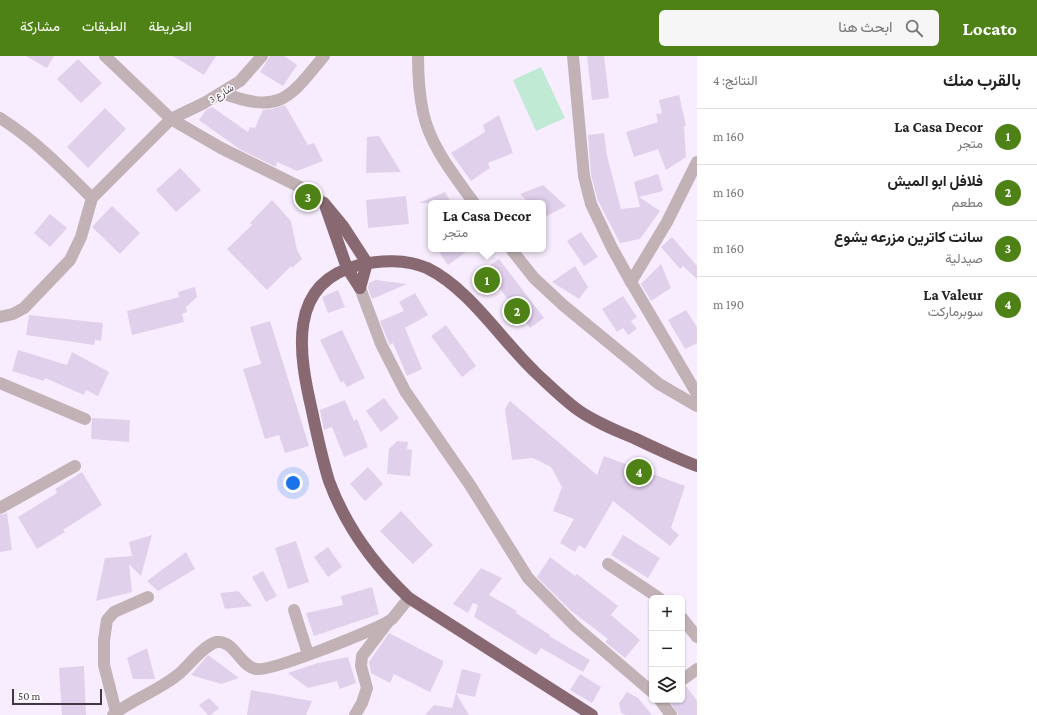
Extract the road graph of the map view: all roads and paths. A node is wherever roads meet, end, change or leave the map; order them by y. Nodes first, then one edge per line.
1 (105, 56) edge
2 (262, 56) edge
3 (324, 56) edge
4 (418, 56) edge
5 (573, 56) edge
6 (222, 93) junction
7 (0, 118) edge
8 (171, 119) junction
9 (697, 162) edge
10 (92, 198) junction
11 (472, 200) edge
12 (324, 204) junction
13 (513, 252) edge
14 (367, 263) junction
15 (346, 268) junction
16 (630, 282) junction
17 (360, 288) junction
18 (0, 317) edge
19 (0, 383) edge
20 (697, 394) edge
21 (697, 406) edge
22 (85, 419) dead end
23 (75, 466) dead end
24 (697, 466) edge
25 (0, 508) edge
26 (608, 564) dead end
27 (654, 595) edge
28 (148, 597) dead end
29 (409, 598) junction
30 (294, 610) dead end
31 (388, 622) junction
32 (685, 622) edge
33 (697, 637) edge
34 (308, 654) junction
35 (697, 669) edge
36 (685, 678) edge
37 (649, 689) edge
38 (662, 703) edge
39 (115, 714) edge
40 (355, 715) edge
41 (592, 715) edge
42 (671, 715) edge

1 - 8 street
2 - 6 street, شارع 3
3 - 6 street
4 - 11 street
5 - 16 street
6 - 8 street, شارع 3
7 - 10 street
8 - 10 street, شارع 3
8 - 12 street
9 - 16 street
10 - 18 street
12 - 14 highway
12 - 15 highway
13 - 21 street
14 - 15 highway
14 - 17 highway
14 - 24 highway
15 - 17 highway
15 - 29 highway
16 - 20 street
17 - 37 street
19 - 22 street
23 - 25 street
26 - 27 street
28 - 39 street
29 - 31 street
29 - 41 highway
30 - 34 street
31 - 34 street
31 - 40 street
32 - 33 street
34 - 39 street
35 - 36 street
38 - 42 street

